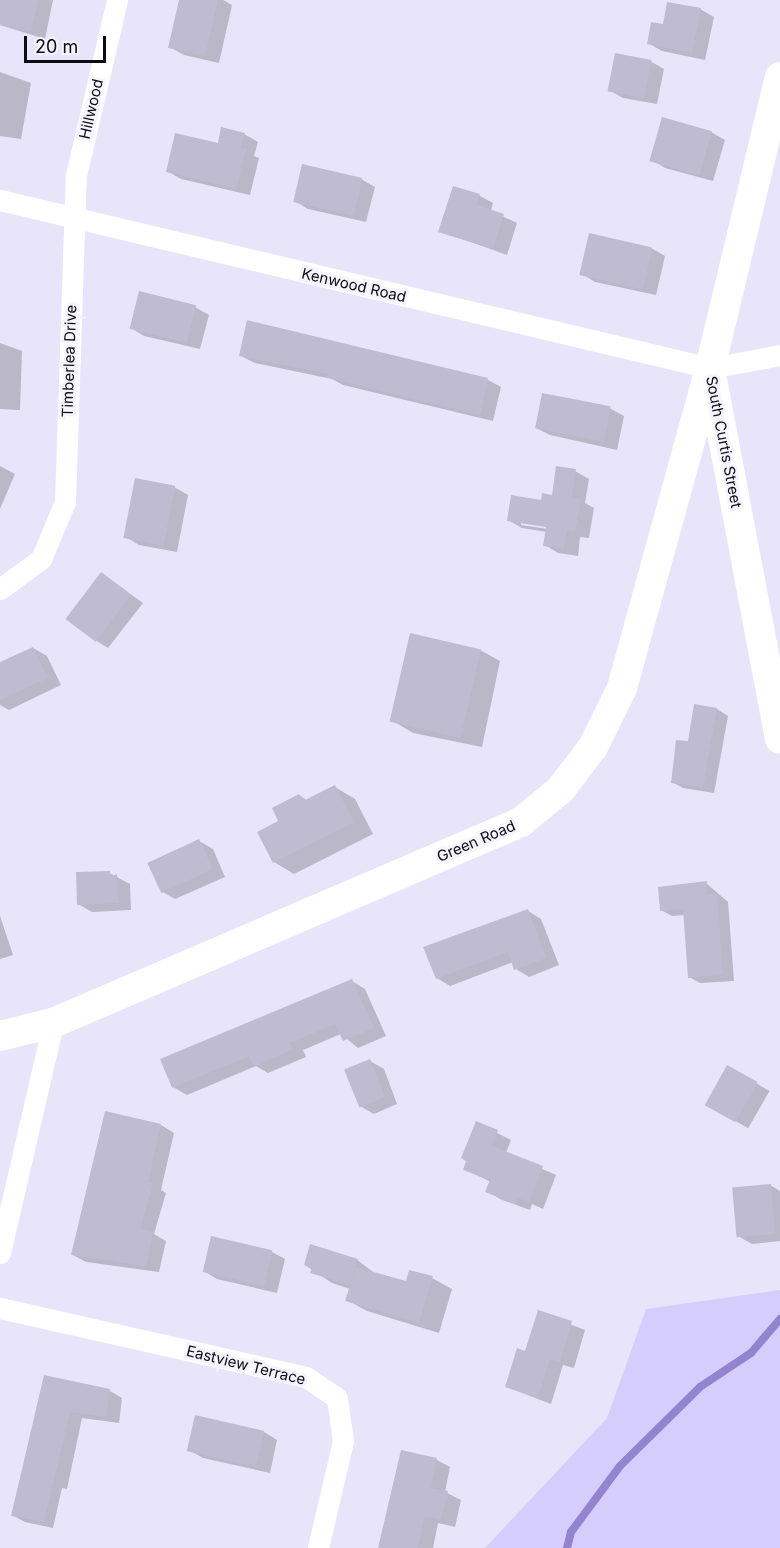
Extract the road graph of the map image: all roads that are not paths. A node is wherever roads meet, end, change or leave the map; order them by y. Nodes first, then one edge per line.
1 (117, 0) edge
2 (780, 77) edge
3 (0, 200) edge
4 (75, 219) junction
5 (780, 355) edge
6 (710, 368) junction
7 (0, 589) edge
8 (780, 740) edge
9 (53, 1023) junction
10 (0, 1036) edge
11 (0, 1253) edge
12 (0, 1308) edge
13 (318, 1548) edge

1 - 4 street, Hillwood
2 - 6 street, South Curtis Street
3 - 4 street, Kenwood Road
4 - 6 street, Kenwood Road
4 - 7 street, Timberlea Drive
5 - 6 street
6 - 8 street, South Curtis Street
6 - 9 street, Green Road
9 - 10 street, Green Road
9 - 11 street
12 - 13 street, Eastview Terrace

